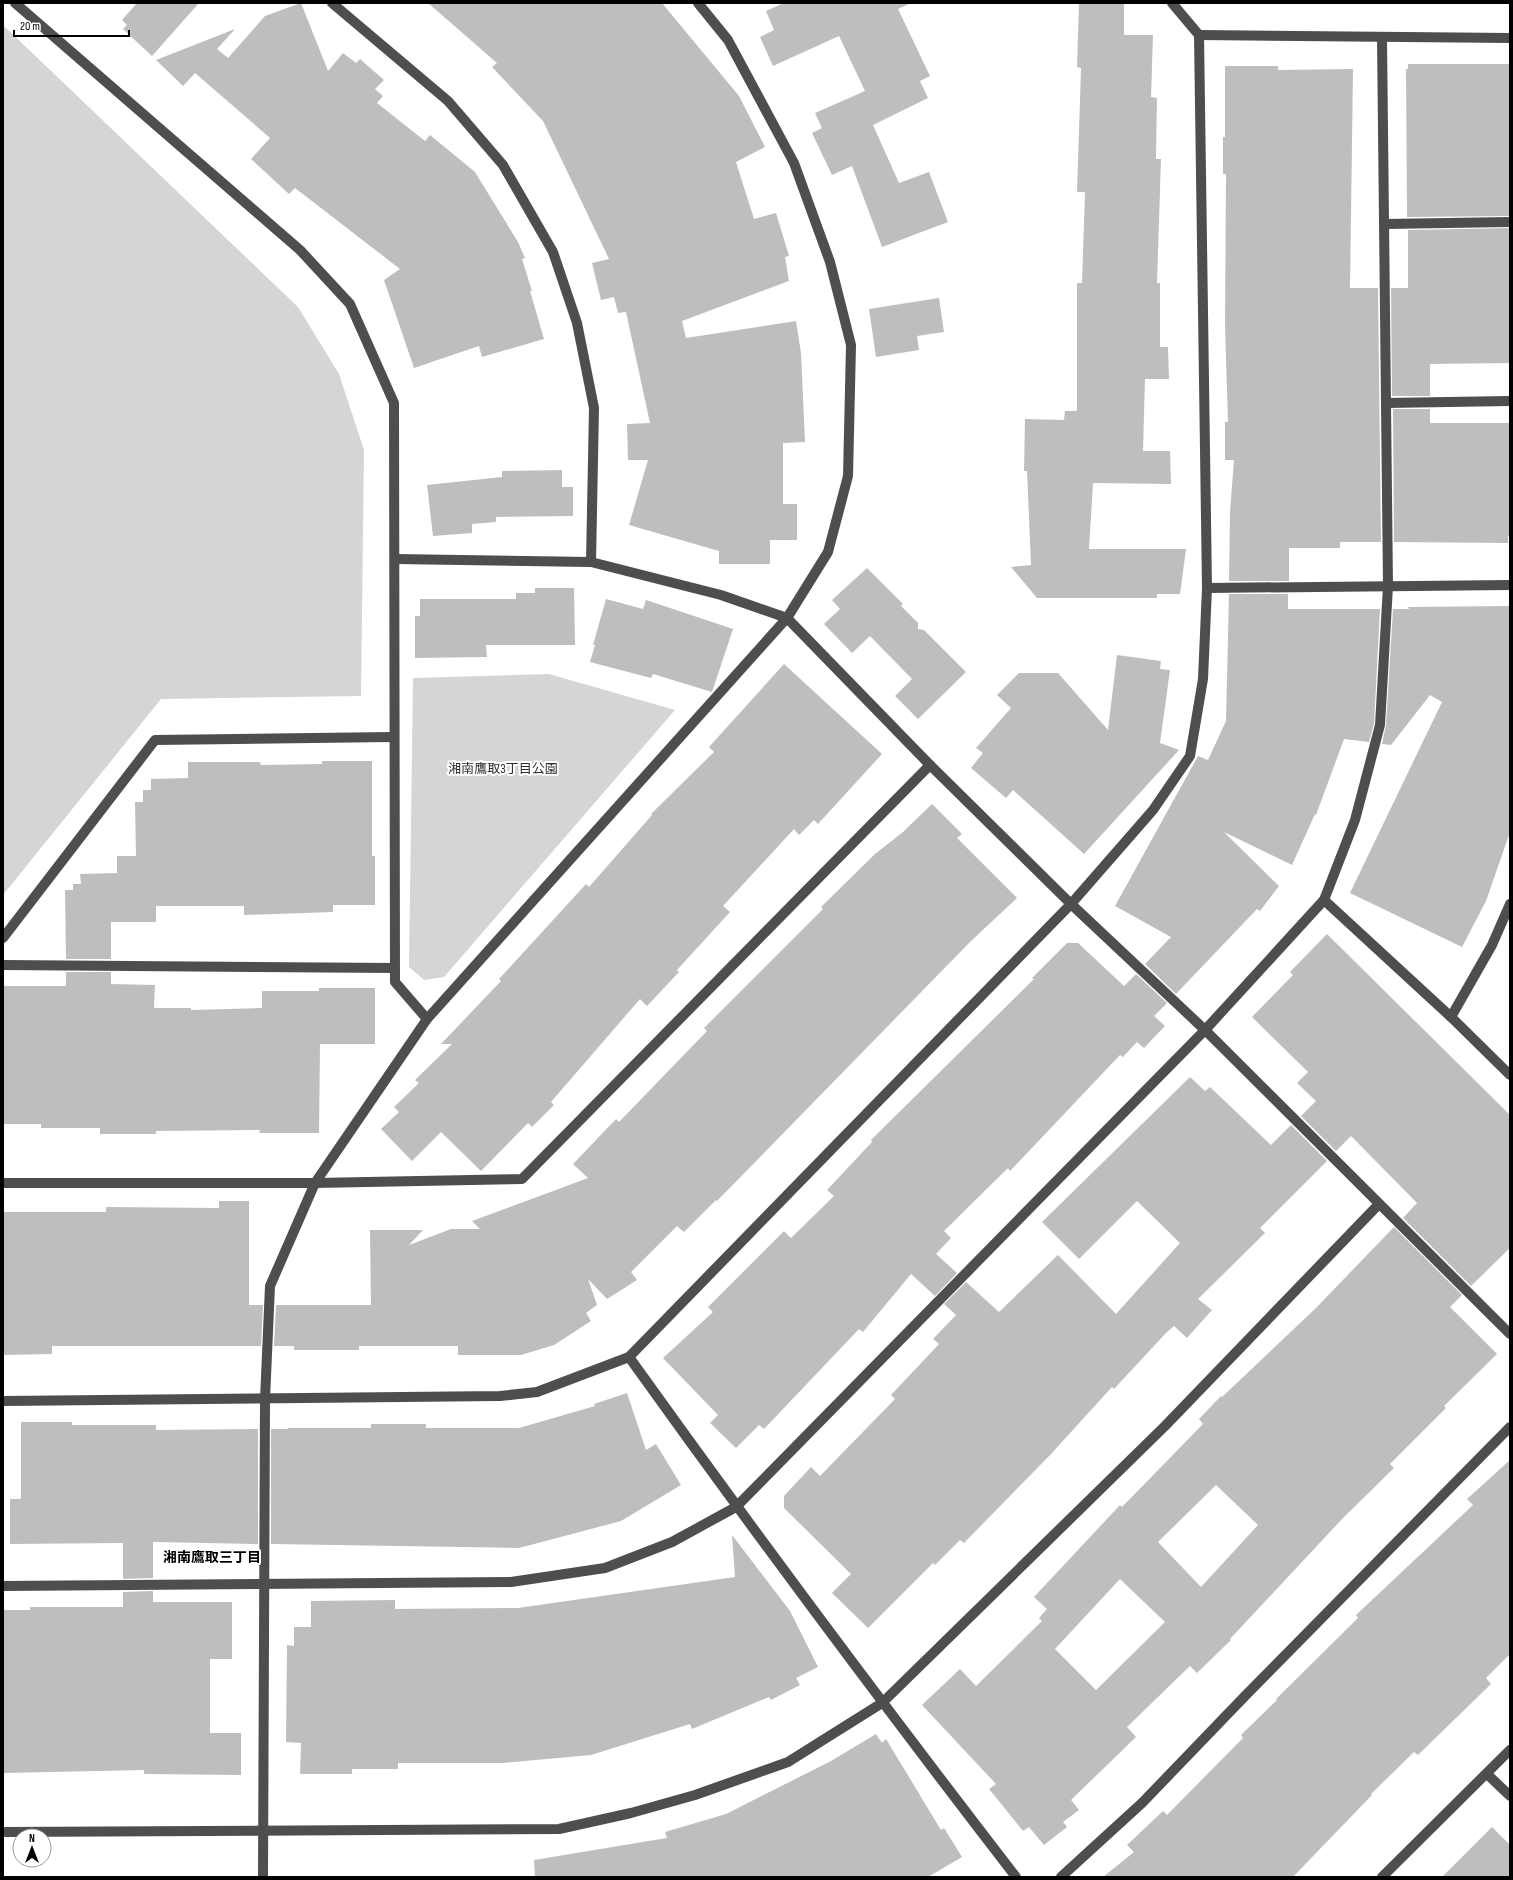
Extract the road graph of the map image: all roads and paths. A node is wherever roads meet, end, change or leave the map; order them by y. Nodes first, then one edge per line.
1 (15, 3) edge
2 (332, 3) edge
3 (698, 3) edge
4 (1172, 3) edge
5 (1199, 36) junction
6 (1382, 38) junction
7 (1510, 38) edge
8 (1510, 222) edge
9 (1385, 224) junction
10 (1510, 401) edge
11 (1386, 403) junction
12 (395, 559) junction
13 (591, 562) junction
14 (1510, 584) edge
15 (1388, 586) junction
16 (1207, 588) junction
17 (787, 618) junction
18 (393, 737) junction
19 (930, 765) junction
20 (1324, 900) junction
21 (1071, 904) junction
22 (1510, 904) edge
23 (3, 938) edge
24 (3, 965) edge
25 (395, 968) junction
26 (1452, 1018) junction
27 (427, 1019) junction
28 (1205, 1030) junction
29 (1510, 1075) edge
30 (3, 1183) edge
31 (315, 1183) junction
32 (1379, 1204) junction
33 (1510, 1334) edge
34 (629, 1357) junction
35 (265, 1399) junction
36 (3, 1401) edge
37 (1510, 1427) edge
38 (736, 1507) junction
39 (265, 1584) junction
40 (3, 1586) edge
41 (882, 1703) junction
42 (1510, 1750) edge
43 (1487, 1774) junction
44 (1510, 1796) edge
45 (263, 1831) junction
46 (3, 1832) edge
47 (263, 1877) edge
48 (1016, 1877) edge
49 (1061, 1877) edge
50 (1382, 1877) edge

1 - 12 street
2 - 13 street
3 - 17 street
4 - 5 street
5 - 6 street
5 - 16 street
6 - 7 street
6 - 9 street
8 - 9 street
9 - 11 street
10 - 11 street
11 - 15 street
12 - 13 street
12 - 18 street
13 - 17 street
14 - 15 street
15 - 16 street
15 - 20 street
16 - 21 street
17 - 19 street
17 - 27 street
18 - 23 street
18 - 25 street
19 - 21 street
19 - 31 street
20 - 26 street
20 - 28 street
21 - 28 street
21 - 34 street
22 - 26 street
24 - 25 street
25 - 27 street
26 - 29 street
27 - 31 street
28 - 32 street
28 - 38 street
30 - 31 street
31 - 35 street
32 - 33 street
32 - 41 street
34 - 35 street
34 - 38 street
35 - 36 street
35 - 39 street
37 - 49 street
38 - 39 street
38 - 41 street
39 - 40 street
39 - 45 street
41 - 45 street
41 - 48 street
42 - 43 street
43 - 44 street
43 - 50 street
45 - 46 street
45 - 47 street

